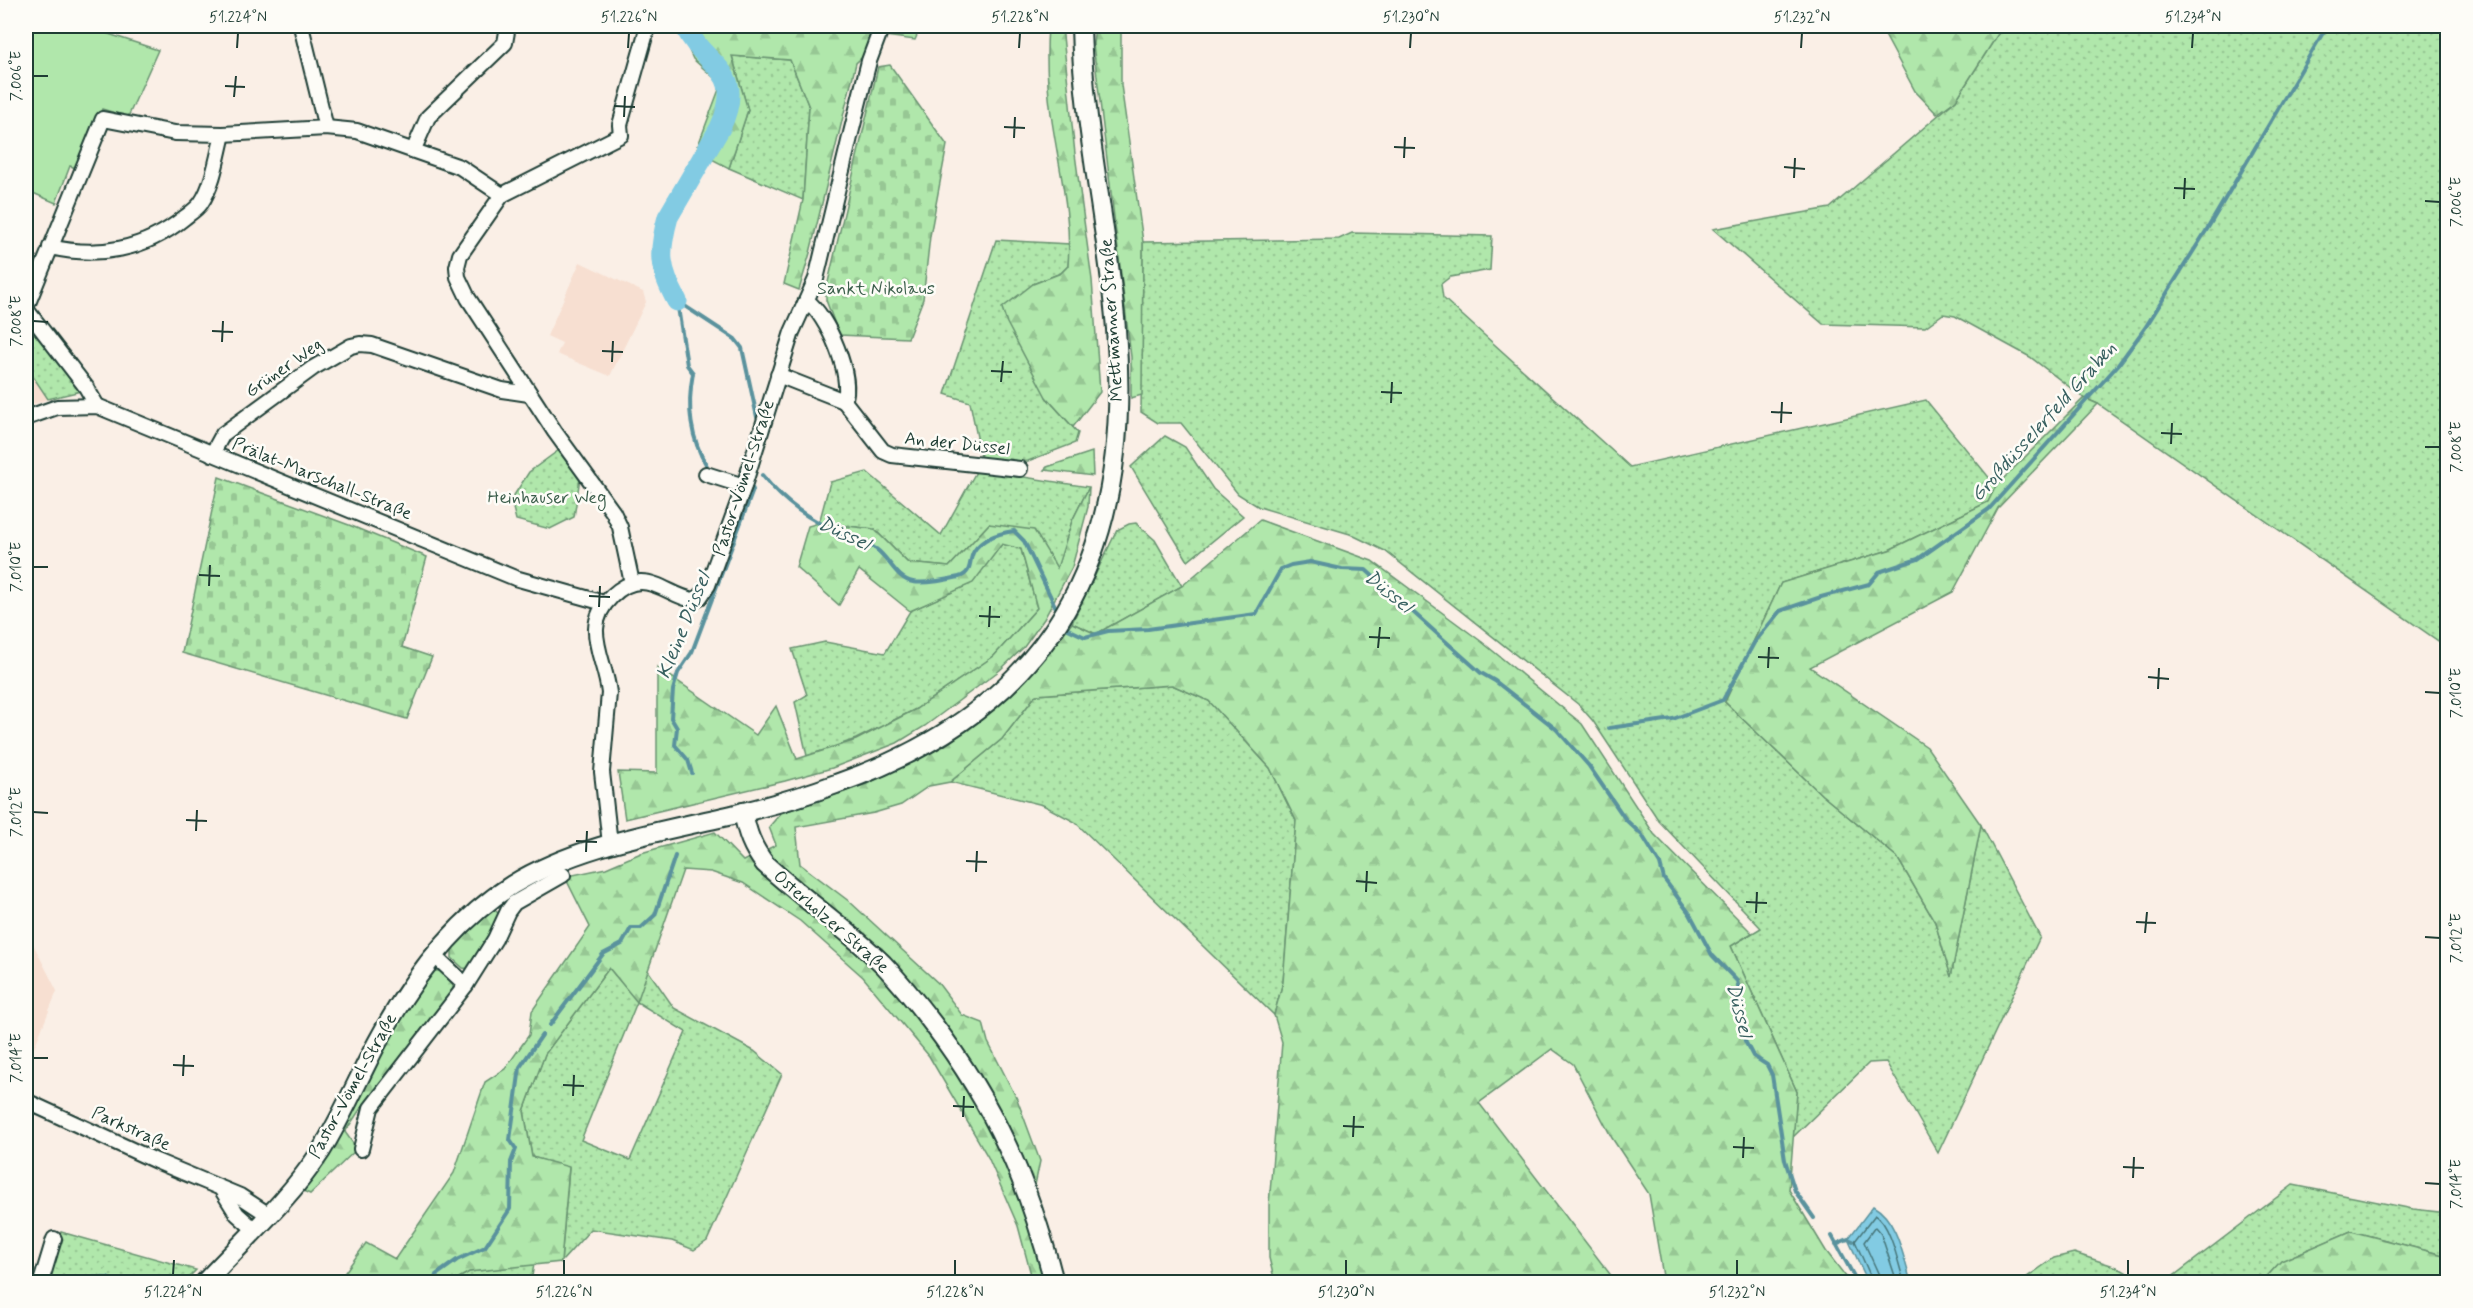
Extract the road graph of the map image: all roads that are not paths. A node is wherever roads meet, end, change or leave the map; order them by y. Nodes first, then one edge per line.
1 (301, 26) edge
2 (508, 26) edge
3 (648, 26) edge
4 (882, 26) edge
5 (1081, 26) edge
6 (326, 128) junction
7 (223, 134) junction
8 (414, 149) junction
9 (502, 195) junction
10 (50, 248) junction
11 (807, 301) junction
12 (26, 308) edge
13 (778, 375) junction
14 (529, 394) junction
15 (844, 401) junction
16 (98, 406) junction
17 (26, 418) edge
18 (212, 454) junction
19 (1020, 469) dead end
20 (706, 474) dead end
21 (744, 486) junction
22 (632, 583) junction
23 (604, 603) junction
24 (742, 812) junction
25 (610, 844) junction
26 (562, 875) dead end
27 (434, 956) junction
28 (466, 984) junction
29 (26, 1101) edge
30 (361, 1149) dead end
31 (222, 1190) junction
32 (269, 1215) junction
33 (255, 1230) junction
34 (54, 1239) dead end
35 (41, 1282) edge
36 (206, 1282) edge
37 (1054, 1282) edge

1 - 6 street
2 - 8 street
3 - 9 street
4 - 11 street
5 - 24 main road, Mettmanner Straße
6 - 7 street
6 - 8 street
7 - 10 street
7 - 10 street
8 - 9 street
9 - 14 street
10 - 12 street
11 - 13 street, Pastor-Vömel-Straße
11 - 15 street
12 - 16 street
13 - 15 street
13 - 21 street, Pastor-Vömel-Straße
14 - 18 street, Grüner Weg
14 - 22 street
15 - 19 street, An der Düssel
16 - 17 street, Prälat-Marschall-Straße
16 - 18 street, Prälat-Marschall-Straße
18 - 23 street, Prälat-Marschall-Straße
20 - 21 street
21 - 22 street, Pastor-Vömel-Straße
22 - 23 street
23 - 25 street
24 - 25 main road, Mettmanner Straße
24 - 37 main road, Osterholzer Straße
25 - 27 main road, Pastor-Vömel-Straße
26 - 28 street, Pastor-Vömel-Straße
27 - 28 street
27 - 32 main road, Pastor-Vömel-Straße
28 - 30 street, Pastor-Vömel-Straße
29 - 31 street, Parkstraße
31 - 32 street, Parkstraße
31 - 33 street
32 - 33 main road, Pastor-Vömel-Straße
33 - 36 main road, Pastor-Vömel-Straße
34 - 35 street

